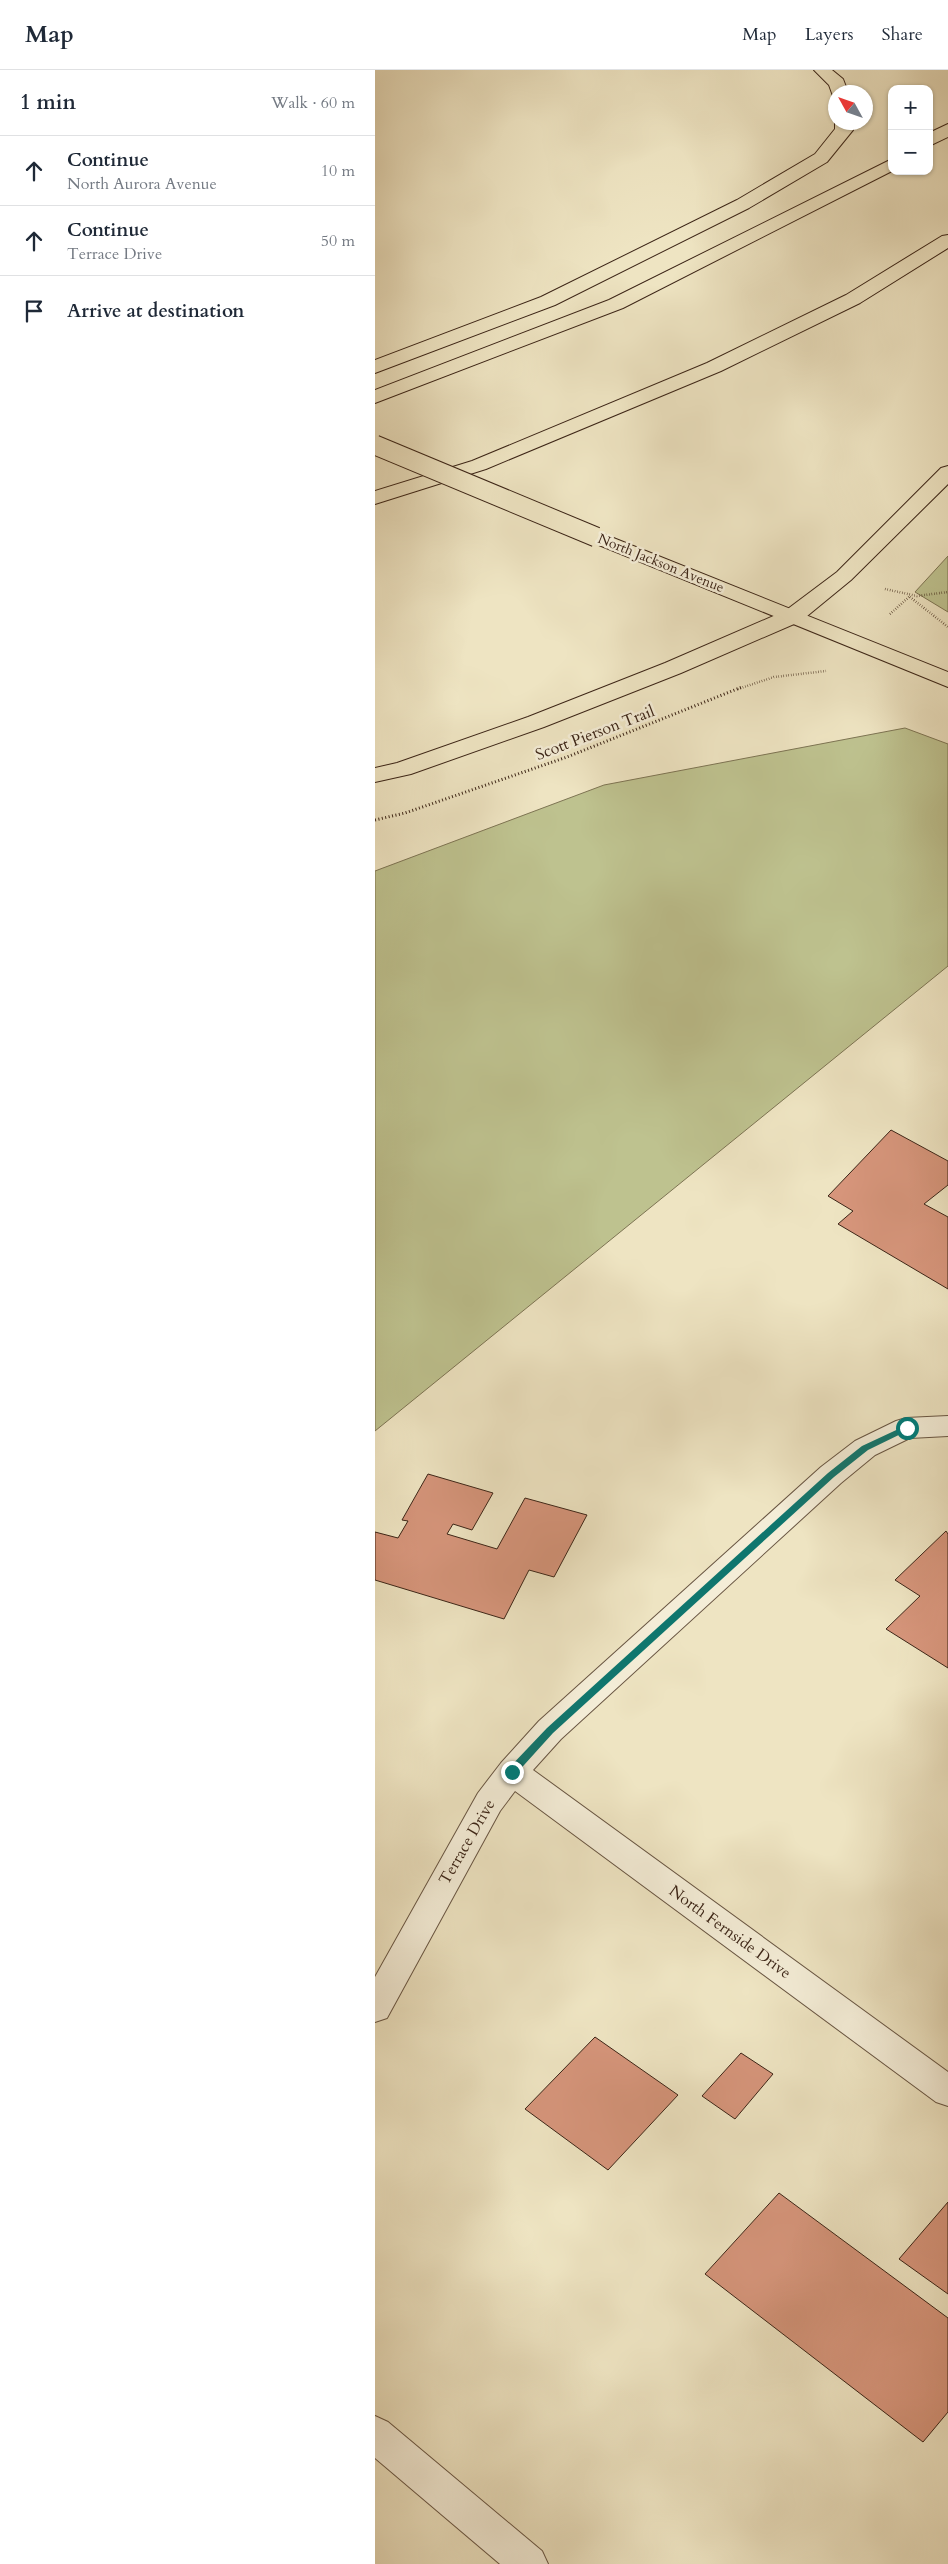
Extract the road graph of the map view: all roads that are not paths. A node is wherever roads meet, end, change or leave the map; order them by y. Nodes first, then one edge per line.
1 (822, 70) edge
2 (837, 85) edge
3 (948, 129) edge
4 (844, 130) edge
5 (933, 138) edge
6 (888, 166) edge
7 (948, 240) edge
8 (375, 366) edge
9 (375, 397) edge
10 (375, 445) edge
11 (948, 472) edge
12 (375, 498) edge
13 (793, 616) junction
14 (948, 680) edge
15 (375, 775) edge
16 (948, 1426) edge
17 (512, 1772) junction
18 (375, 2008) edge
19 (948, 2091) edge
20 (375, 2434) edge
21 (529, 2564) edge

1 - 2 main road
3 - 5 main road
4 - 8 main road
6 - 9 main road
7 - 12 main road
10 - 13 main road, North Jackson Avenue, bridge
11 - 13 main road
13 - 14 main road, North Jackson Avenue
13 - 15 main road
16 - 17 street, Terrace Drive
17 - 18 street, Terrace Drive
17 - 19 street, North Fernside Drive
20 - 21 street

